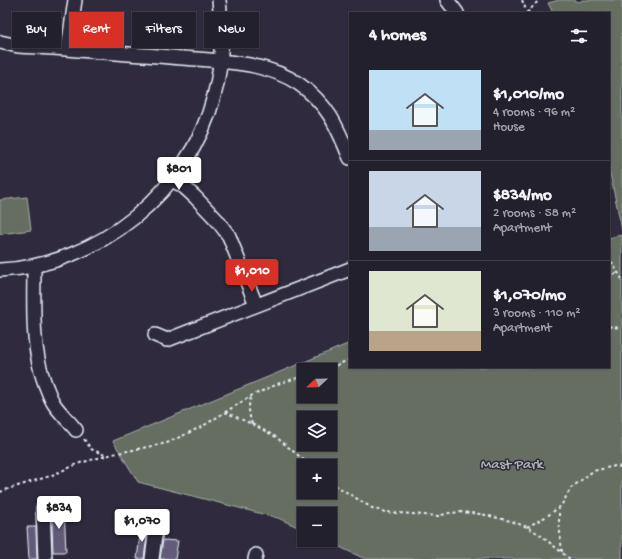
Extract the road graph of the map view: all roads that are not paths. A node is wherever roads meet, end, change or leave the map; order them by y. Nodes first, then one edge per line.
1 (75, 0) edge
2 (219, 0) edge
3 (447, 0) edge
4 (456, 12) edge
5 (0, 42) edge
6 (68, 49) junction
7 (221, 61) junction
8 (349, 156) edge
9 (173, 180) junction
10 (34, 266) junction
11 (349, 269) edge
12 (0, 270) edge
13 (256, 305) junction
14 (155, 335) dead end
15 (76, 430) road end
16 (44, 508) dead end
17 (156, 528) dead end
18 (45, 559) edge
19 (152, 559) edge

1 - 6 street
2 - 7 street
3 - 4 street
5 - 6 street
6 - 7 street
7 - 8 street
7 - 9 street
9 - 10 street
9 - 13 street
10 - 12 street
10 - 15 street
11 - 13 street
13 - 14 street
16 - 18 street
17 - 19 street

